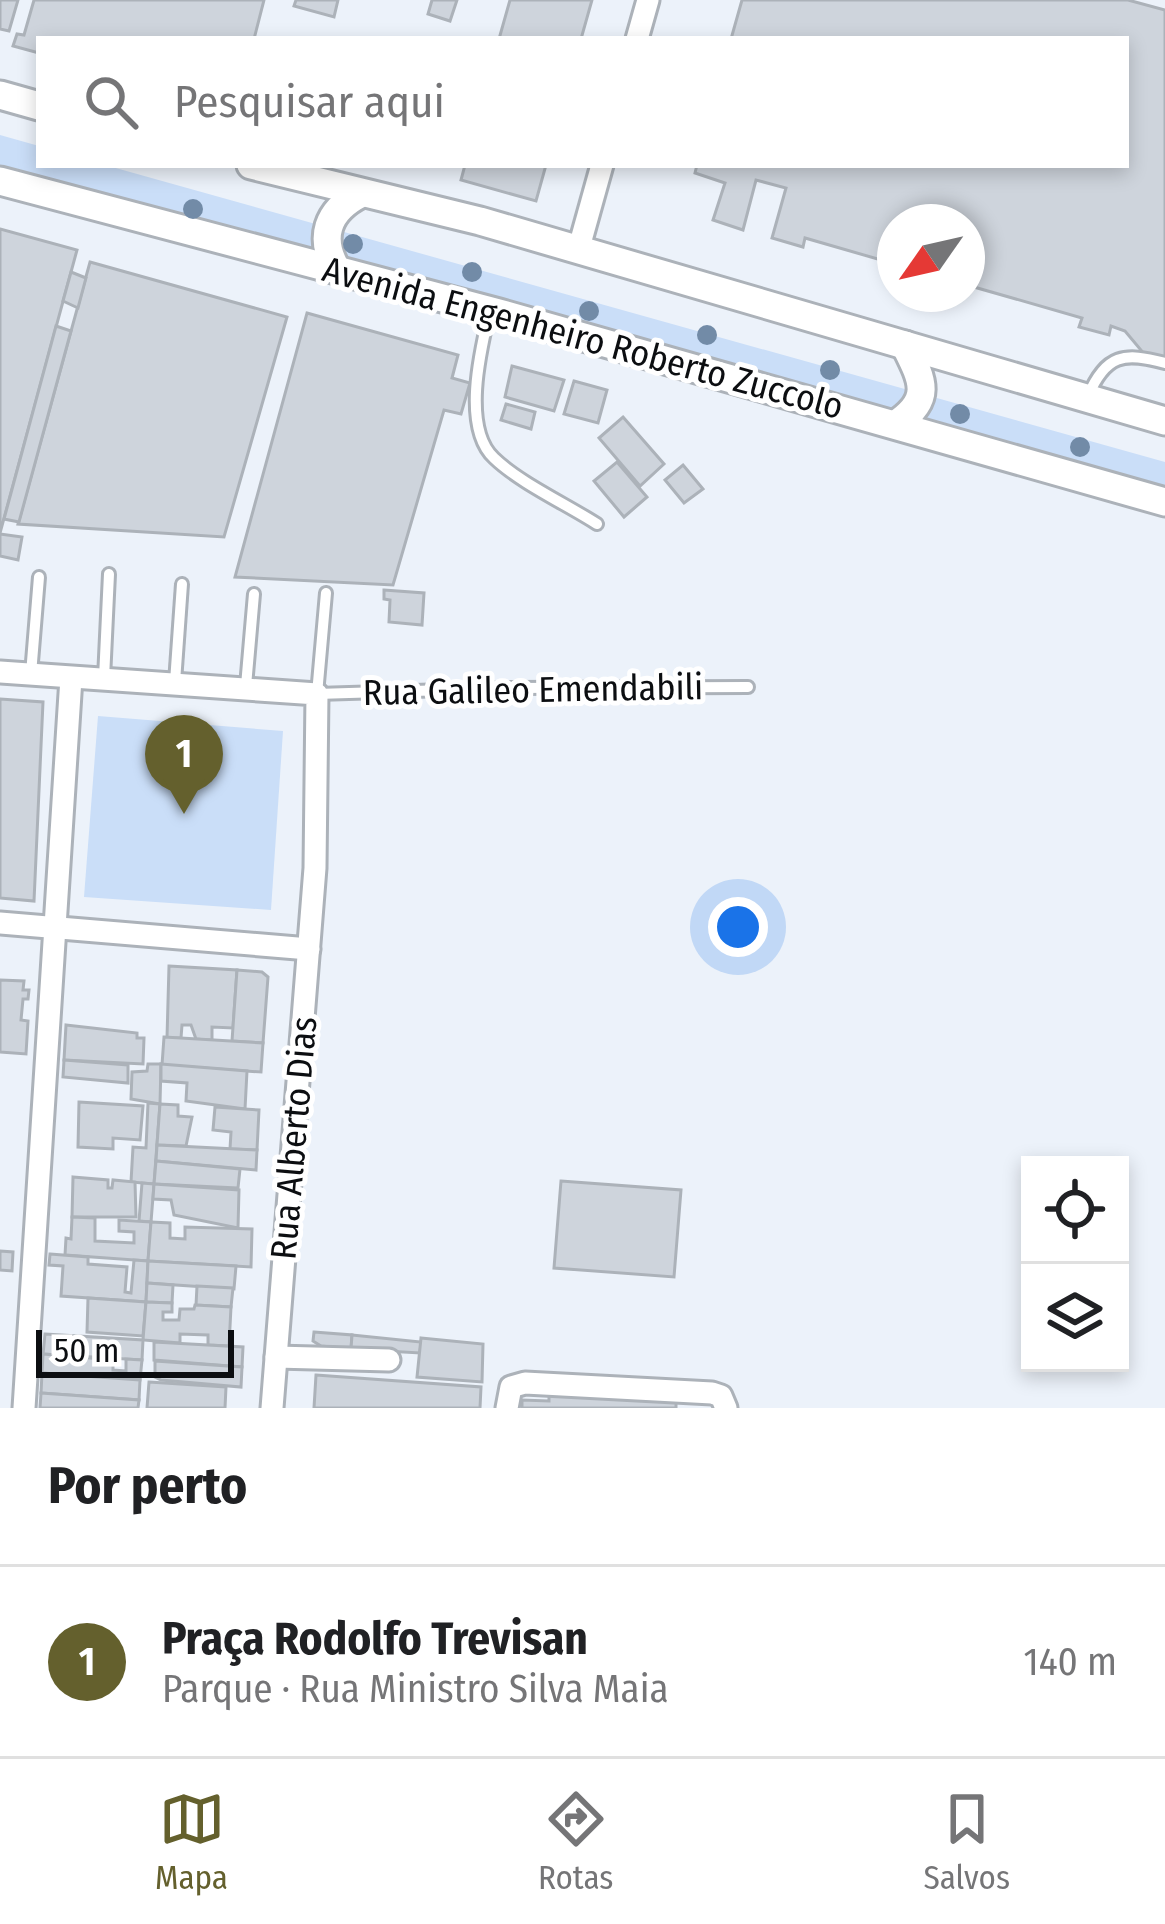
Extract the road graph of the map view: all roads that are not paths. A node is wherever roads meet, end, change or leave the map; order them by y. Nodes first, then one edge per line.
1 (648, 0) edge
2 (638, 36) edge
3 (0, 95) edge
4 (36, 105) edge
5 (262, 168) edge
6 (601, 168) edge
7 (0, 181) edge
8 (360, 194) junction
9 (578, 251) junction
10 (337, 270) junction
11 (490, 310) junction
12 (905, 345) junction
13 (1165, 363) edge
14 (1087, 398) junction
15 (1165, 421) edge
16 (896, 424) junction
17 (1165, 502) edge
18 (597, 524) dead end
19 (110, 574) dead end
20 (39, 577) dead end
21 (182, 584) dead end
22 (326, 593) dead end
23 (254, 594) dead end
24 (0, 672) edge
25 (31, 674) junction
26 (71, 677) junction
27 (104, 679) junction
28 (176, 682) junction
29 (245, 686) junction
30 (748, 687) dead end
31 (317, 694) junction
32 (315, 868) joint
33 (0, 923) edge
34 (58, 928) junction
35 (309, 950) junction
36 (276, 1357) junction
37 (389, 1360) dead end
38 (509, 1398) edge
39 (723, 1402) edge
40 (24, 1408) edge
41 (272, 1408) edge

1 - 2 street
3 - 4 street
5 - 8 street
6 - 9 street
7 - 10 street, Avenida Engenheiro Roberto Zuccolo
8 - 9 street
8 - 10 street
9 - 12 street
10 - 11 street, Avenida Engenheiro Roberto Zuccolo
11 - 16 street, Avenida Engenheiro Roberto Zuccolo
11 - 18 lane
12 - 14 street
12 - 16 street
13 - 14 lane
14 - 15 street
16 - 17 street, Avenida Engenheiro Roberto Zuccolo
19 - 27 lane
20 - 25 lane
21 - 28 lane
22 - 31 lane
23 - 29 lane
24 - 25 street, Rua Galileo Emendabili
25 - 26 street, Rua Galileo Emendabili
26 - 27 street, Rua Galileo Emendabili
26 - 34 street
27 - 28 street, Rua Galileo Emendabili
28 - 29 street, Rua Galileo Emendabili
29 - 31 street, Rua Galileo Emendabili
30 - 31 lane, Rua Galileo Emendabili
31 - 32 street, Rua Galileo Emendabili
32 - 35 street, Rua Alberto Dias
33 - 34 street
34 - 35 street
34 - 40 street
35 - 36 street, Rua Alberto Dias
36 - 37 street
36 - 41 street, Rua Alberto Dias
38 - 39 street

